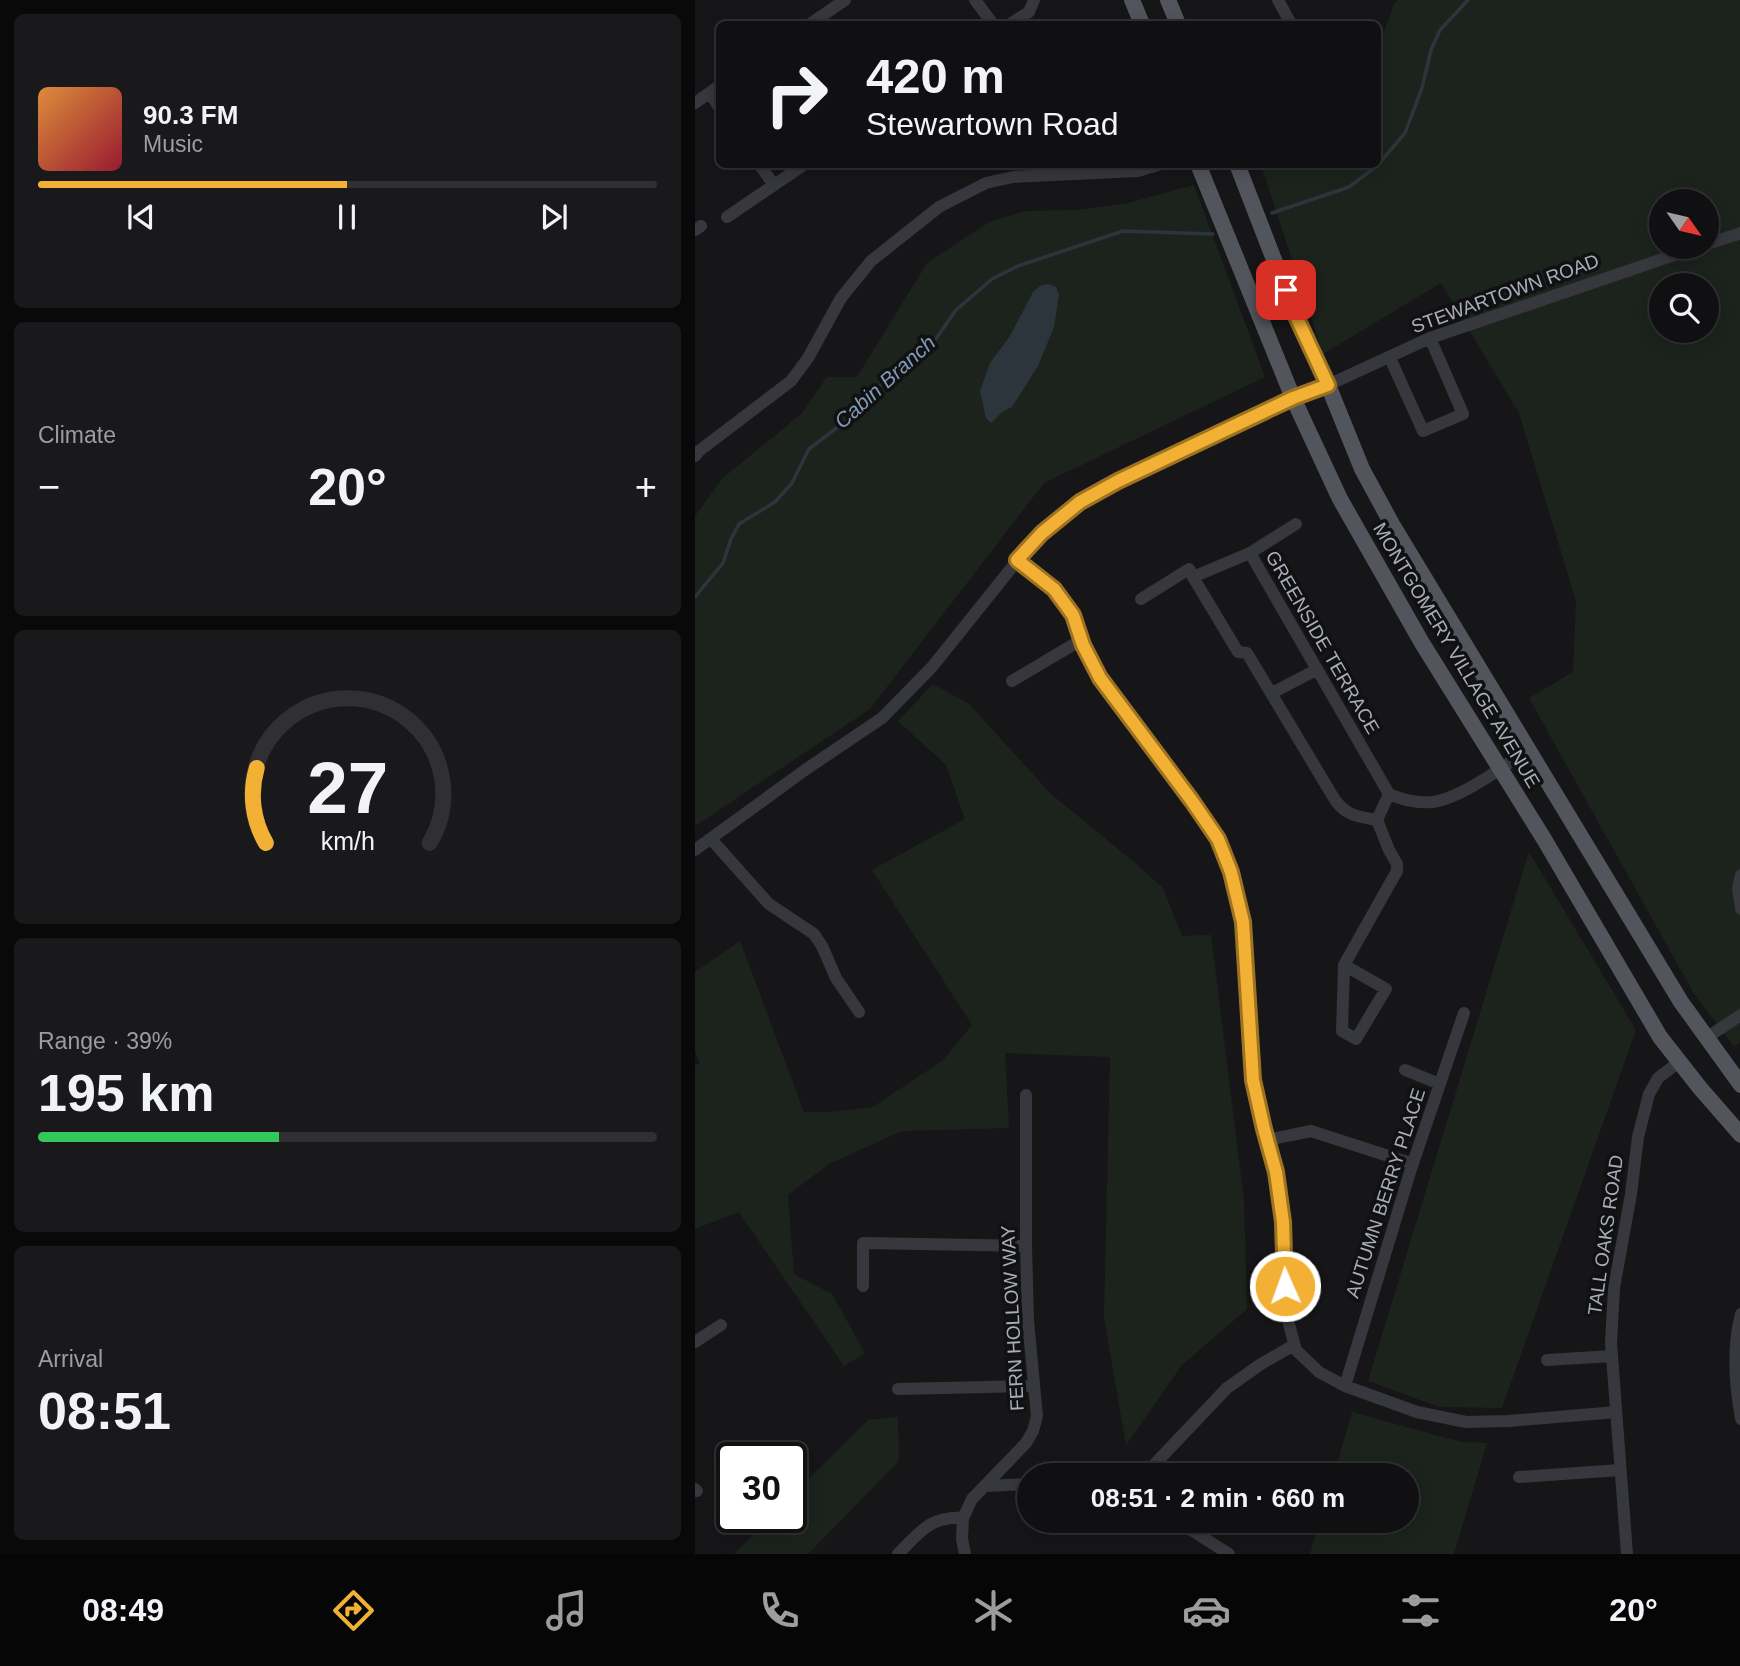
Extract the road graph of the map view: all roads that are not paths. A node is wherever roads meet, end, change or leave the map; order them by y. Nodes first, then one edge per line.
1 (845, 0) edge
2 (975, 0) edge
3 (1035, 0) edge
4 (1132, 0) edge
5 (1168, 0) edge
6 (1278, 0) edge
7 (825, 20) edge
8 (991, 21) edge
9 (1015, 21) edge
10 (1141, 21) edge
11 (1177, 21) edge
12 (1289, 21) edge
13 (715, 89) edge
14 (695, 103) edge
15 (762, 168) edge
16 (799, 168) edge
17 (1148, 168) edge
18 (1200, 168) edge
19 (1239, 168) edge
20 (774, 185) junction
21 (727, 217) dead end
22 (1740, 233) edge
23 (1719, 240) edge
24 (1663, 259) edge
25 (1430, 338) junction
26 (1390, 358) junction
27 (1328, 385) junction
28 (1293, 398) junction
29 (695, 456) edge
30 (1296, 524) dead end
31 (1250, 553) junction
32 (1017, 560) junction
33 (1193, 577) junction
34 (1141, 600) dead end
35 (1081, 640) junction
36 (1316, 670) junction
37 (1012, 681) dead end
38 (1272, 693) junction
39 (1529, 750) junction
40 (1500, 768) junction
41 (1389, 794) junction
42 (1377, 820) junction
43 (711, 839) junction
44 (695, 850) edge
45 (1740, 875) edge
46 (1740, 909) edge
47 (1344, 965) junction
48 (859, 1012) dead end
49 (1464, 1013) dead end
50 (1740, 1015) edge
51 (1706, 1038) junction
52 (1679, 1062) junction
53 (1405, 1070) dead end
54 (1440, 1084) junction
55 (1740, 1084) edge
56 (1026, 1095) dead end
57 (1740, 1135) edge
58 (1267, 1140) junction
59 (1413, 1164) junction
60 (1026, 1246) junction
61 (863, 1286) dead end
62 (1740, 1314) edge
63 (721, 1325) dead end
64 (695, 1342) edge
65 (1295, 1345) junction
66 (1612, 1356) junction
67 (1547, 1360) dead end
68 (1034, 1386) junction
69 (1345, 1386) junction
70 (898, 1389) dead end
71 (1616, 1412) junction
72 (1740, 1419) edge
73 (1156, 1463) edge
74 (1620, 1470) junction
75 (1519, 1477) dead end
76 (1017, 1485) edge
77 (985, 1486) junction
78 (963, 1518) junction
79 (1196, 1533) edge
80 (898, 1554) edge
81 (965, 1554) edge
82 (1228, 1554) edge
83 (1627, 1554) edge

1 - 7 street
2 - 8 street
3 - 9 street
4 - 10 main road
5 - 11 main road
6 - 12 street
13 - 14 street
15 - 20 street
16 - 20 street
17 - 29 street
18 - 28 main road, MONTGOMERY VILLAGE AVENUE
19 - 27 main road, MONTGOMERY VILLAGE AVENUE
20 - 21 street
22 - 23 street
24 - 25 street, STEWARTOWN ROAD
25 - 26 street, STEWARTOWN ROAD
25 - 26 street
26 - 27 street, STEWARTOWN ROAD
27 - 28 street, STEWARTOWN ROAD
27 - 39 main road, MONTGOMERY VILLAGE AVENUE
28 - 32 street, STEWARTOWN ROAD
28 - 40 main road, MONTGOMERY VILLAGE AVENUE
30 - 31 street
31 - 33 street, GREENSIDE TERRACE
31 - 36 street, GREENSIDE TERRACE
32 - 35 street
32 - 43 street, STEWARTOWN ROAD
33 - 34 street, GREENSIDE TERRACE
33 - 38 street
35 - 37 street
35 - 58 street
36 - 38 street
36 - 41 street, GREENSIDE TERRACE
38 - 42 street
39 - 40 street
39 - 51 main road, MONTGOMERY VILLAGE AVENUE
40 - 41 street
40 - 52 main road, MONTGOMERY VILLAGE AVENUE
41 - 42 street
42 - 47 street
43 - 44 street, STEWARTOWN ROAD
43 - 48 street
45 - 46 street
47 - 47 street
49 - 54 street, AUTUMN BERRY PLACE
50 - 51 street
51 - 55 main road, MONTGOMERY VILLAGE AVENUE
52 - 57 main road, MONTGOMERY VILLAGE AVENUE
52 - 66 street, TALL OAKS ROAD
53 - 54 street
54 - 59 street, AUTUMN BERRY PLACE
56 - 60 street, FERN HOLLOW WAY
58 - 59 street
58 - 65 street
59 - 69 street, AUTUMN BERRY PLACE
60 - 61 street
60 - 68 street, FERN HOLLOW WAY
62 - 72 street
63 - 64 street
65 - 69 street
65 - 73 street
66 - 67 street
66 - 71 street, TALL OAKS ROAD
68 - 70 street
68 - 77 street, FERN HOLLOW WAY
69 - 71 street
71 - 74 street, TALL OAKS ROAD
74 - 75 street
74 - 83 street, TALL OAKS ROAD
76 - 77 street
77 - 78 street, FERN HOLLOW WAY
78 - 80 street
78 - 81 street
79 - 82 street

